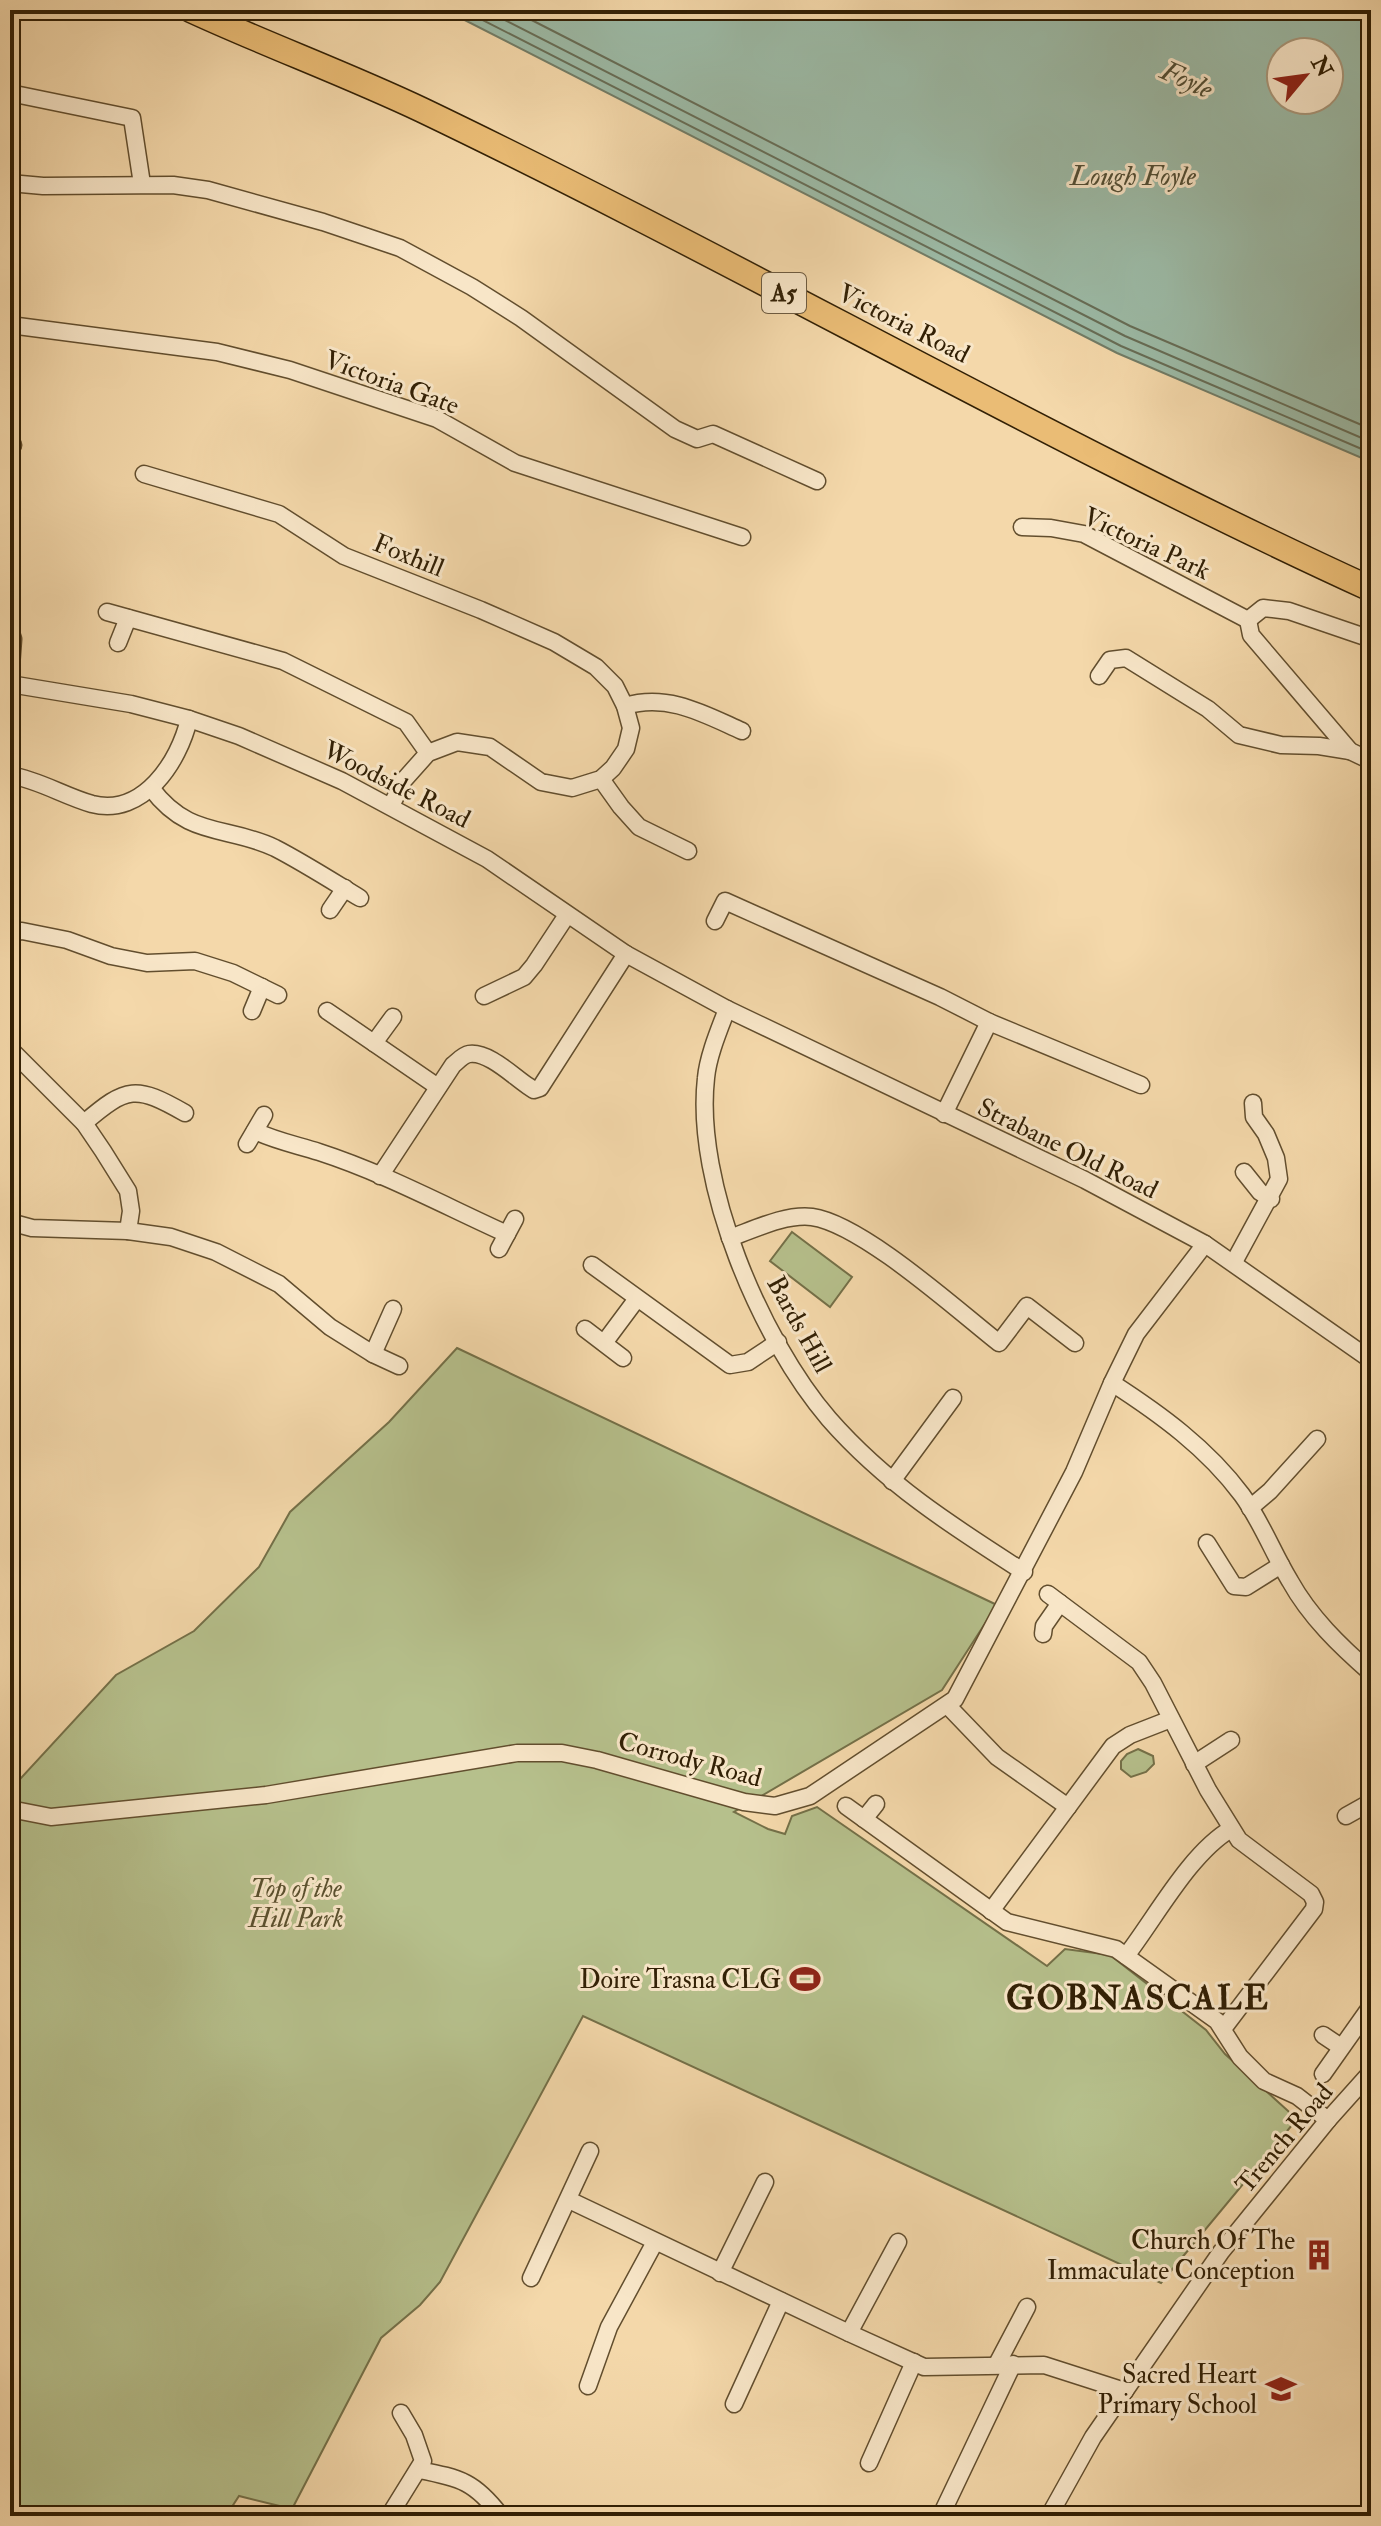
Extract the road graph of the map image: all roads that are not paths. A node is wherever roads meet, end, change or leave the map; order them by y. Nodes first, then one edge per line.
1 (191, 10) edge
2 (10, 93) edge
3 (10, 183) edge
4 (142, 184) junction
5 (10, 325) edge
6 (162, 459) dead end
7 (817, 481) dead end
8 (1022, 527) dead end
9 (742, 537) dead end
10 (1371, 589) edge
11 (107, 612) dead end
12 (128, 618) junction
13 (1248, 620) junction
14 (10, 630) edge
15 (1371, 639) edge
16 (118, 643) dead end
17 (1099, 676) dead end
18 (10, 682) edge
19 (625, 706) junction
20 (189, 719) junction
21 (742, 731) dead end
22 (1350, 751) junction
23 (428, 753) junction
24 (1371, 761) edge
25 (10, 775) edge
26 (601, 779) junction
27 (151, 788) junction
28 (391, 806) junction
29 (688, 851) dead end
30 (345, 888) junction
31 (360, 898) dead end
32 (330, 910) dead end
33 (567, 915) junction
34 (715, 921) dead end
35 (10, 932) edge
36 (626, 954) junction
37 (262, 987) junction
38 (278, 995) dead end
39 (484, 996) dead end
40 (727, 1009) junction
41 (252, 1011) dead end
42 (327, 1011) dead end
43 (393, 1017) dead end
44 (989, 1022) junction
45 (374, 1043) junction
46 (10, 1049) edge
47 (1141, 1085) dead end
48 (438, 1087) junction
49 (1253, 1103) dead end
50 (182, 1106) dead end
51 (944, 1114) junction
52 (264, 1115) dead end
53 (84, 1123) junction
54 (1244, 1172) dead end
55 (380, 1176) junction
56 (1271, 1199) junction
57 (515, 1219) dead end
58 (10, 1222) edge
59 (128, 1231) junction
60 (730, 1238) junction
61 (1205, 1244) junction
62 (1234, 1262) junction
63 (592, 1265) dead end
64 (636, 1300) junction
65 (393, 1309) dead end
66 (585, 1329) dead end
67 (778, 1342) junction
68 (604, 1343) junction
69 (1075, 1343) dead end
70 (373, 1354) junction
71 (623, 1358) dead end
72 (1371, 1360) edge
73 (399, 1366) dead end
74 (1112, 1383) junction
75 (953, 1398) dead end
76 (1317, 1439) dead end
77 (892, 1481) junction
78 (1250, 1508) junction
79 (1207, 1543) dead end
80 (1281, 1565) junction
81 (1024, 1572) junction
82 (1043, 1634) dead end
83 (1371, 1673) edge
84 (948, 1706) junction
85 (1171, 1719) junction
86 (1231, 1740) dead end
87 (1194, 1764) junction
88 (876, 1804) dead end
89 (846, 1806) dead end
90 (1068, 1807) junction
91 (10, 1809) edge
92 (1368, 1811) edge
93 (1346, 1816) dead end
94 (864, 1819) junction
95 (1231, 1829) junction
96 (991, 1911) junction
97 (1126, 1956) junction
98 (1371, 2006) edge
99 (1223, 2029) junction
100 (1323, 2035) dead end
101 (1341, 2047) junction
102 (1371, 2072) edge
103 (1323, 2074) dead end
104 (1328, 2120) junction
105 (590, 2151) dead end
106 (765, 2182) dead end
107 (569, 2200) junction
108 (655, 2242) junction
109 (898, 2242) dead end
110 (720, 2273) junction
111 (531, 2278) dead end
112 (781, 2301) junction
113 (1027, 2307) dead end
114 (849, 2333) junction
115 (914, 2362) junction
116 (1005, 2364) junction
117 (588, 2386) dead end
118 (1125, 2391) junction
119 (734, 2404) dead end
120 (401, 2413) dead end
121 (869, 2463) dead end
122 (419, 2470) junction
123 (944, 2509) dead end
124 (389, 2516) edge
125 (501, 2516) edge
126 (1049, 2516) edge

1 - 10 highway, Victoria Road / A5
2 - 4 street
3 - 4 street
4 - 7 street
5 - 9 street, Victoria Gate
6 - 19 street, Foxhill
8 - 13 street, Victoria Park
11 - 12 street
12 - 16 street
12 - 23 street
13 - 15 street
13 - 22 street
14 - 18 street
17 - 22 street
18 - 20 street, Woodside Road
19 - 21 street
19 - 26 street
20 - 27 street
20 - 28 street, Woodside Road
22 - 24 street
23 - 26 street
23 - 28 street
25 - 27 street
26 - 29 street
27 - 30 street
28 - 33 street, Woodside Road
30 - 31 street
30 - 32 street
33 - 36 street, Woodside Road
33 - 39 street
34 - 44 street
35 - 37 street
36 - 40 street, Woodside Road
36 - 48 street
37 - 38 street
37 - 41 street
40 - 51 street, Strabane Old Road
40 - 60 street, Bards Hill
42 - 45 street
43 - 45 street
44 - 47 street
44 - 51 street
45 - 48 street
46 - 53 street
48 - 55 street
49 - 56 street
50 - 53 street
51 - 61 street, Strabane Old Road
52 - 55 street
53 - 59 street
54 - 56 street
55 - 57 street
56 - 62 street
58 - 59 street
59 - 70 street
60 - 67 street, Bards Hill
60 - 69 street
61 - 62 street, Strabane Old Road
61 - 74 street, Corrody Road
62 - 72 street, Strabane Old Road
63 - 64 street
64 - 67 street
64 - 68 street
65 - 70 street
66 - 68 street
67 - 77 street, Bards Hill
68 - 71 street
70 - 73 street
74 - 78 street
74 - 81 street, Corrody Road
75 - 77 street
76 - 78 street
77 - 81 street, Bards Hill
78 - 80 street
79 - 80 street
80 - 83 street
81 - 84 street, Corrody Road
82 - 85 street
84 - 90 street
84 - 91 street, Corrody Road
85 - 87 street
85 - 90 street
86 - 87 street
87 - 95 street
88 - 94 street
89 - 94 street
90 - 96 street
92 - 93 street
94 - 96 street
95 - 97 street
95 - 99 street
96 - 97 street
97 - 99 street
98 - 101 street
99 - 104 street
100 - 101 street
101 - 103 street
102 - 104 street, Trench Road
104 - 118 street, Trench Road
105 - 107 street
106 - 110 street
107 - 108 street
107 - 111 street
108 - 110 street
108 - 117 street
109 - 114 street
110 - 112 street
112 - 114 street
112 - 119 street
113 - 116 street
114 - 115 street
115 - 116 street
115 - 121 street
116 - 118 street
116 - 123 street
118 - 126 street, Trench Road
120 - 122 street
122 - 124 street
122 - 125 street

